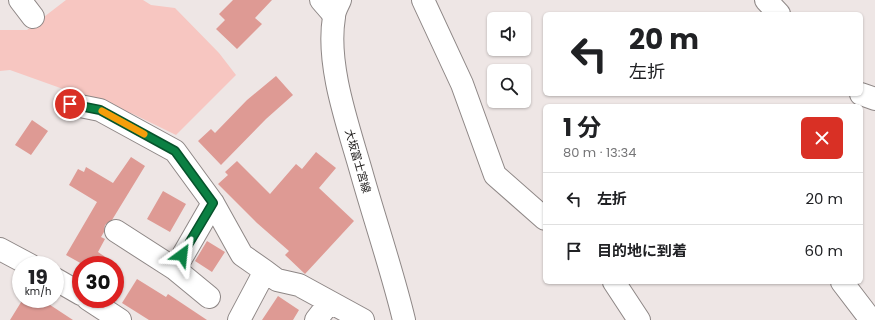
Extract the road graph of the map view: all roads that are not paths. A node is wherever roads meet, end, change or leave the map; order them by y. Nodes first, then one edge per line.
1 (423, 0) edge
2 (766, 0) edge
3 (332, 5) edge
4 (777, 12) edge
5 (863, 95) edge
6 (875, 99) edge
7 (70, 104) dead end
8 (213, 203) junction
9 (543, 217) edge
10 (116, 231) dead end
11 (0, 249) edge
12 (13, 256) edge
13 (175, 268) junction
14 (265, 272) junction
15 (615, 284) edge
16 (844, 284) edge
17 (209, 297) dead end
18 (330, 302) junction
19 (102, 308) edge
20 (399, 319) edge
21 (120, 320) edge
22 (239, 320) edge
23 (316, 320) edge
24 (363, 320) edge
25 (639, 320) edge
26 (871, 320) edge

1 - 9 street
2 - 4 street
3 - 20 street, 大坂富士宮線
5 - 6 street
7 - 8 street
8 - 13 street
8 - 14 street
10 - 13 street
11 - 12 street
13 - 17 street
14 - 18 street
14 - 22 street
15 - 25 street
16 - 26 street
18 - 23 street
18 - 24 street
19 - 21 street

